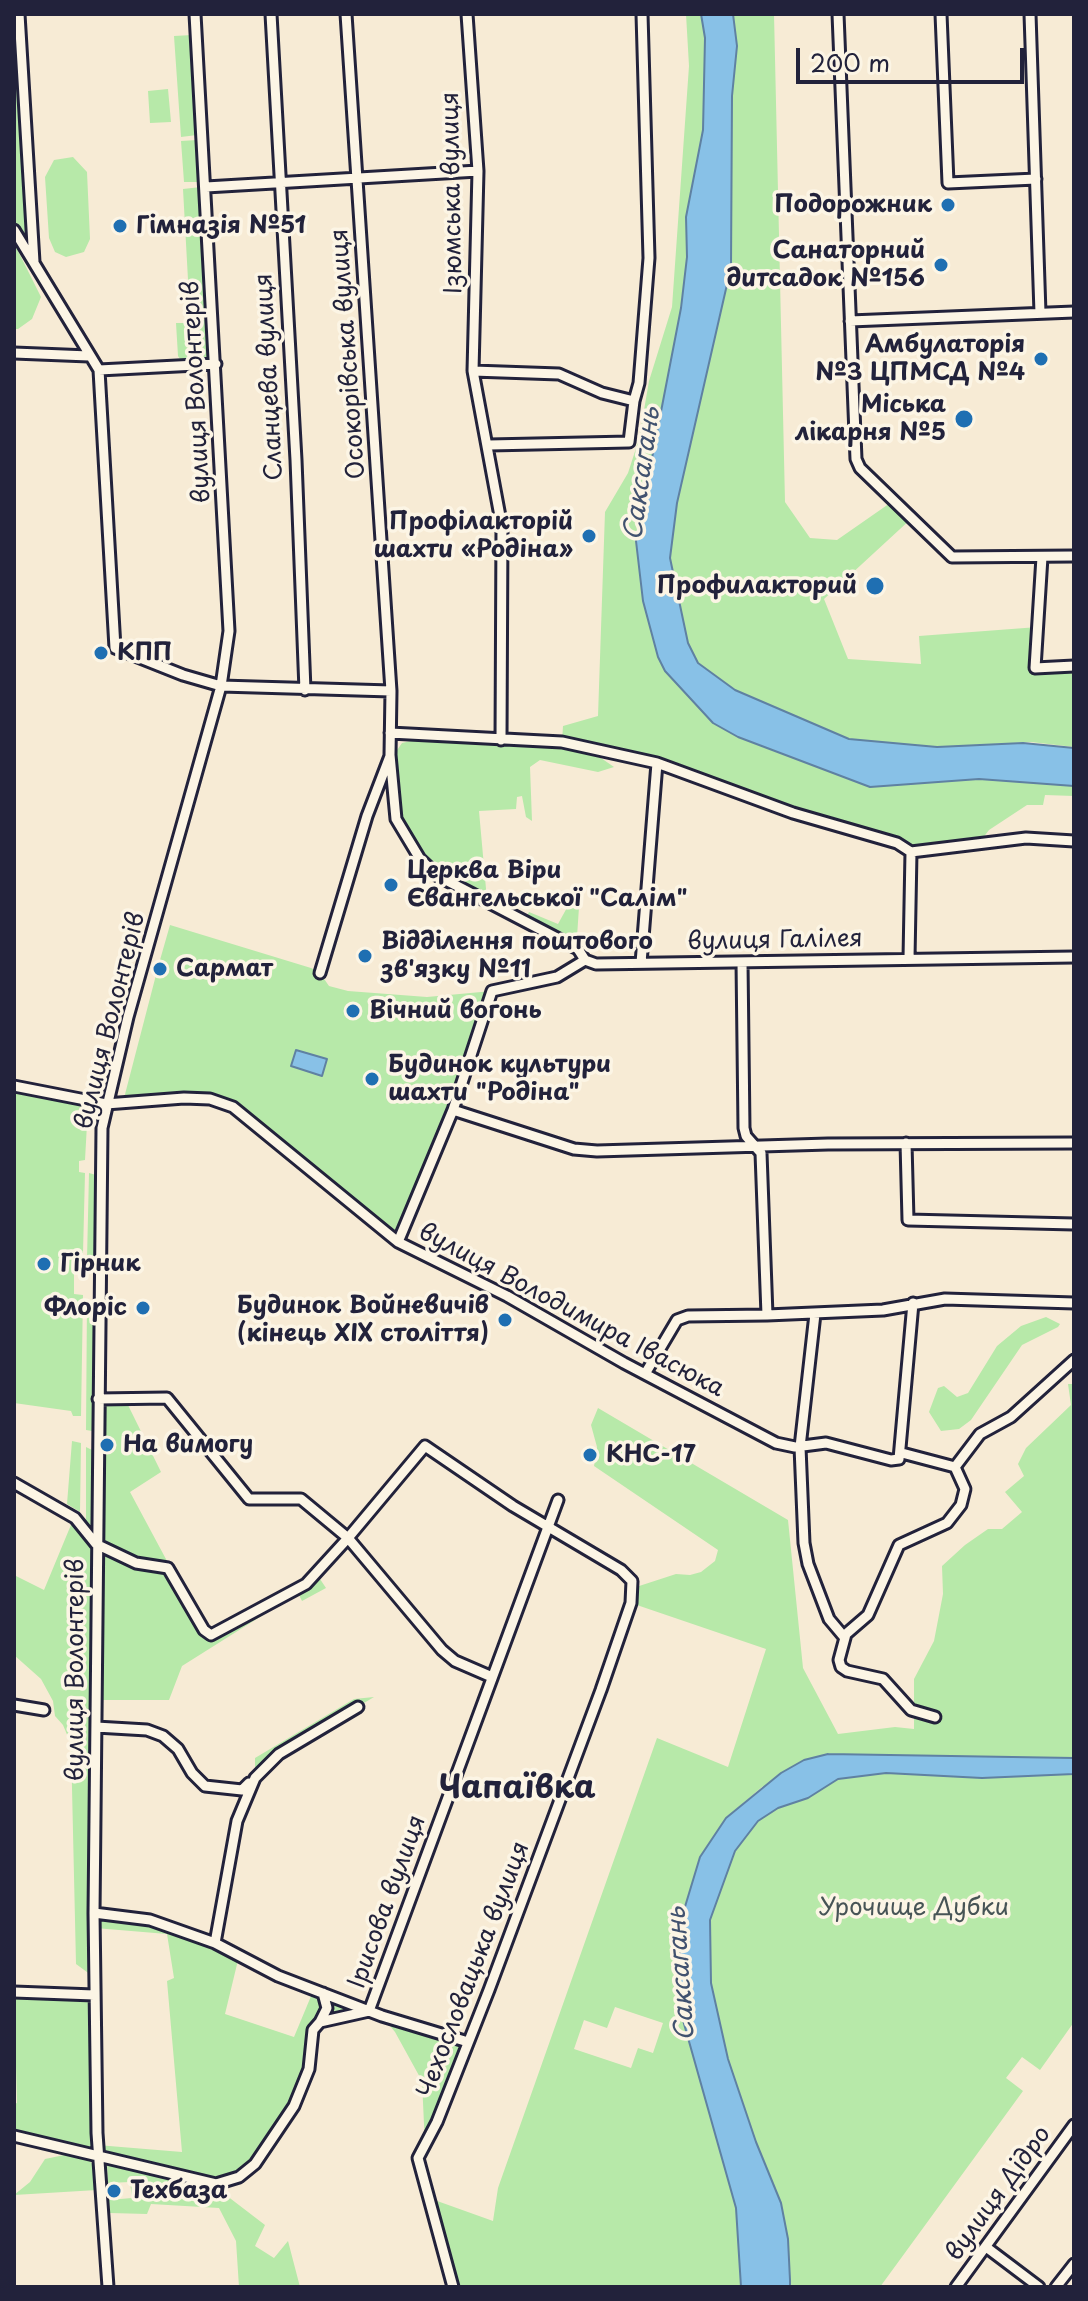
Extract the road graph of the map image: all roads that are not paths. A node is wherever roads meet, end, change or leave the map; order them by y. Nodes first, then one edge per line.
1 (19, 14) edge
2 (195, 14) edge
3 (271, 14) edge
4 (346, 14) edge
5 (467, 14) edge
6 (642, 14) edge
7 (838, 14) edge
8 (941, 14) edge
9 (1030, 14) edge
10 (478, 171) junction
11 (357, 179) junction
12 (1036, 179) junction
13 (279, 183) junction
14 (206, 187) junction
15 (14, 230) edge
16 (34, 265) junction
17 (1074, 312) edge
18 (1040, 313) junction
19 (850, 321) junction
20 (14, 353) edge
21 (89, 356) junction
22 (216, 364) junction
23 (99, 370) junction
24 (473, 371) junction
25 (634, 401) junction
26 (489, 445) junction
27 (1074, 556) edge
28 (1042, 557) junction
29 (1074, 666) edge
30 (221, 686) junction
31 (305, 690) junction
32 (391, 691) junction
33 (390, 733) junction
34 (501, 740) junction
35 (390, 755) junction
36 (657, 763) junction
37 (1074, 841) edge
38 (911, 852) junction
39 (1074, 957) edge
40 (909, 958) junction
41 (585, 960) junction
42 (742, 962) junction
43 (641, 963) junction
44 (320, 973) dead end
45 (14, 1086) edge
46 (106, 1104) junction
47 (453, 1110) junction
48 (906, 1143) junction
49 (1074, 1143) edge
50 (757, 1146) junction
51 (1074, 1224) edge
52 (398, 1242) junction
53 (913, 1303) junction
54 (1074, 1303) edge
55 (815, 1314) junction
56 (767, 1315) junction
57 (1074, 1360) edge
58 (645, 1374) junction
59 (98, 1399) junction
60 (800, 1447) junction
61 (902, 1453) junction
62 (955, 1467) junction
63 (14, 1483) edge
64 (558, 1500) dead end
65 (548, 1526) junction
66 (348, 1538) junction
67 (96, 1544) junction
68 (845, 1638) junction
69 (492, 1677) junction
70 (14, 1705) edge
71 (358, 1707) dead end
72 (44, 1710) dead end
73 (935, 1717) dead end
74 (96, 1727) junction
75 (255, 1778) junction
76 (94, 1913) junction
77 (215, 1943) junction
78 (14, 1992) edge
79 (323, 1993) junction
80 (94, 1995) junction
81 (369, 2011) junction
82 (320, 2022) junction
83 (468, 2042) junction
84 (1074, 2125) edge
85 (14, 2136) edge
86 (99, 2155) junction
87 (986, 2247) junction
88 (1074, 2264) edge
89 (1059, 2283) edge
90 (108, 2287) edge
91 (453, 2287) edge
92 (956, 2287) edge
93 (1039, 2287) edge
94 (1073, 2287) edge

1 - 16 street
2 - 14 street, вулиця Волонтерів
3 - 13 street, Сланцева вулиця
4 - 11 street, Осокорівська вулиця
5 - 10 street, Ізюмська вулиця
6 - 25 street
7 - 19 street
8 - 12 street
9 - 12 street
10 - 11 street
10 - 24 street, Ізюмська вулиця
11 - 13 street
11 - 32 street, Осокорівська вулиця
12 - 18 street
13 - 14 street
13 - 31 street, Сланцева вулиця
14 - 22 street, вулиця Волонтерів
15 - 16 street
16 - 21 street
17 - 18 street
18 - 19 street
19 - 28 street
20 - 21 street
21 - 23 street
22 - 23 street
22 - 30 street, вулиця Волонтерів
23 - 30 street
24 - 25 street
24 - 26 street, Ізюмська вулиця
25 - 26 street
26 - 34 street, Ізюмська вулиця
27 - 28 street
28 - 29 street
30 - 31 street
30 - 46 street, вулиця Волонтерів
31 - 32 street
32 - 33 street
33 - 34 street
33 - 35 street
34 - 36 street
35 - 41 street
35 - 44 street
36 - 38 street
36 - 43 street
37 - 38 street
38 - 40 street
39 - 40 street, вулиця Галілея
40 - 42 street, вулиця Галілея
41 - 43 street, вулиця Галілея
41 - 47 street
42 - 43 street, вулиця Галілея
42 - 50 street
45 - 46 street, вулиця Володимира Івасюка
46 - 52 street, вулиця Володимира Івасюка
46 - 59 street, вулиця Волонтерів
47 - 50 street
47 - 52 street
48 - 49 street
48 - 50 street
48 - 51 street
50 - 56 street
52 - 58 street, вулиця Володимира Івасюка
53 - 54 street
53 - 55 street
53 - 61 street
55 - 56 street
55 - 60 street
56 - 58 street
57 - 62 street
58 - 60 street, вулиця Володимира Івасюка
59 - 66 street
59 - 67 street, вулиця Волонтерів
60 - 61 street, вулиця Володимира Івасюка
60 - 68 street
61 - 62 street, вулиця Володимира Івасюка
62 - 68 street
63 - 67 street
64 - 65 street, Ірисова вулиця
65 - 66 street
65 - 69 street, Ірисова вулиця
65 - 83 street, Чехословацька вулиця
66 - 67 street
66 - 69 street
67 - 74 street, вулиця Волонтерів
68 - 73 street
69 - 81 street, Ірисова вулиця
70 - 72 street
71 - 75 street
74 - 75 street
74 - 76 street, вулиця Волонтерів
75 - 77 street
76 - 77 street
76 - 80 street, вулиця Волонтерів
77 - 79 street
78 - 80 street
79 - 81 street
79 - 82 street
80 - 86 street, вулиця Волонтерів
81 - 82 street, Ірисова вулиця
81 - 83 street
82 - 86 street
83 - 91 street, Чехословацька вулиця
84 - 87 street, вулиця Дідро
85 - 86 street
86 - 90 street, вулиця Волонтерів
87 - 92 street, вулиця Дідро
87 - 93 street
88 - 89 street
89 - 94 street

